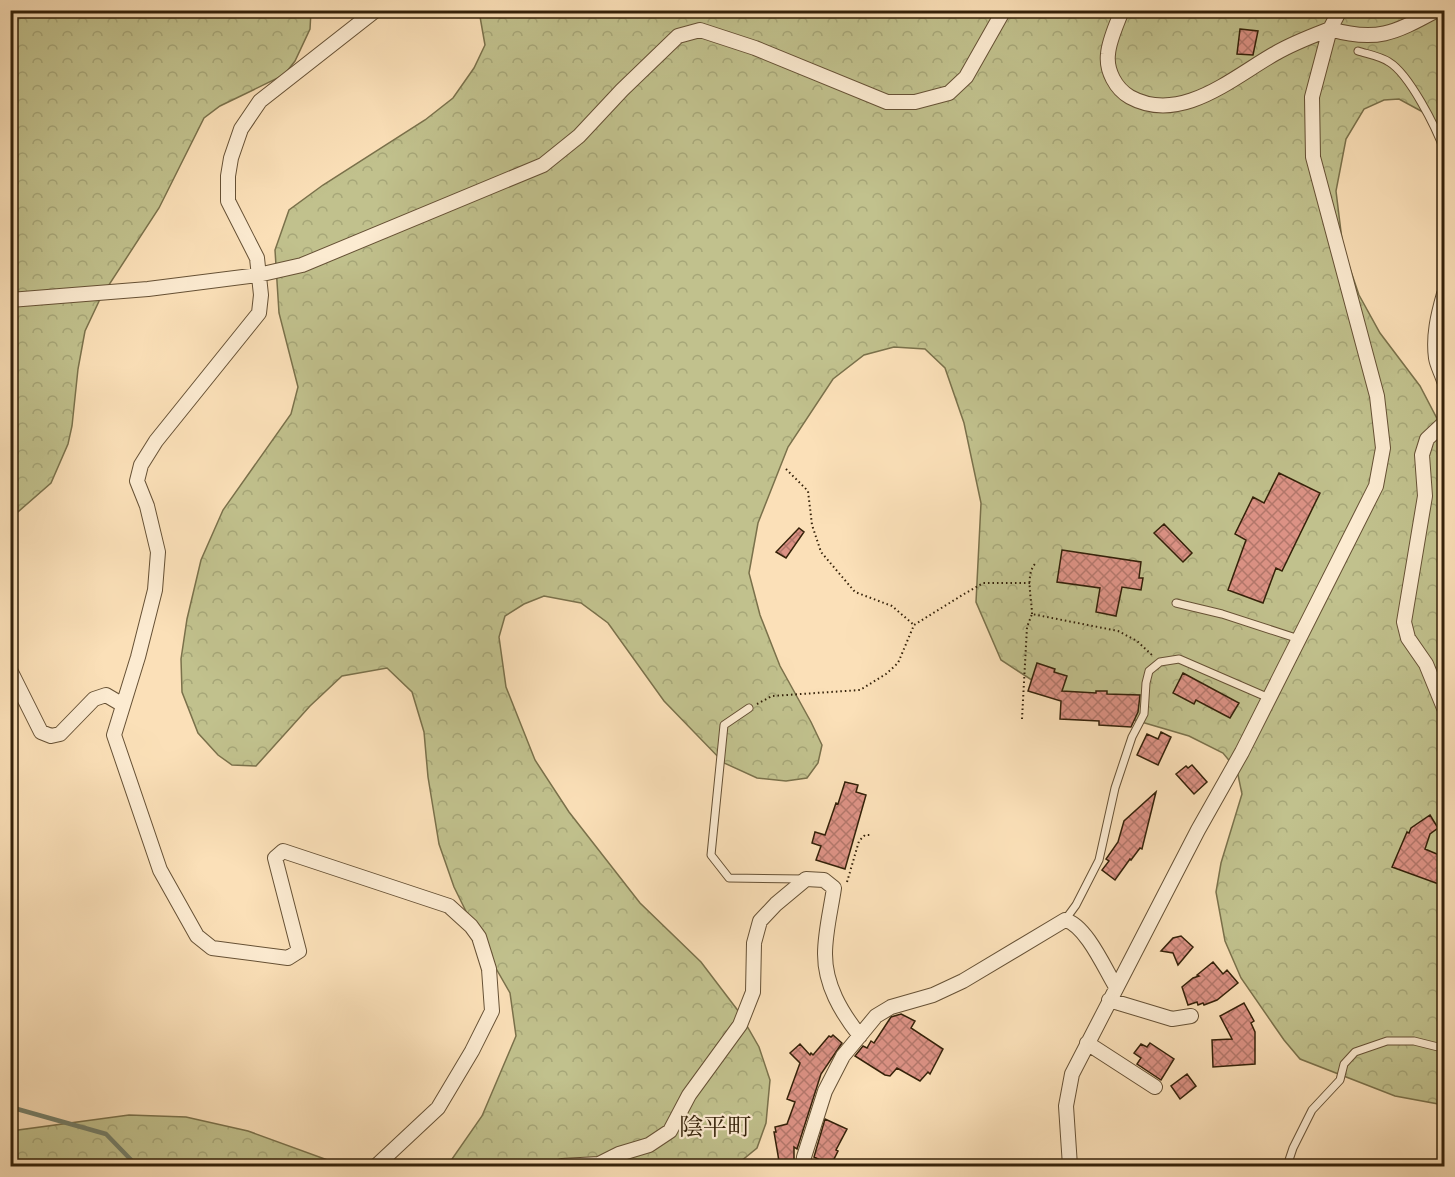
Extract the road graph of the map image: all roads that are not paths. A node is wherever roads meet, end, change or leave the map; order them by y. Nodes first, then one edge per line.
1 (376, 10) edge
2 (1004, 10) edge
3 (1122, 10) edge
4 (1340, 10) edge
5 (1437, 10) edge
6 (1330, 28) junction
7 (1358, 51) dead end
8 (1444, 150) edge
9 (258, 274) junction
10 (1444, 294) edge
11 (10, 300) edge
12 (1444, 381) edge
13 (1444, 423) edge
14 (1176, 603) dead end
15 (1299, 639) junction
16 (10, 670) edge
17 (1269, 698) junction
18 (123, 705) junction
19 (749, 708) road end
20 (1444, 708) edge
21 (806, 879) junction
22 (1065, 920) junction
23 (1116, 987) junction
24 (1109, 1000) junction
25 (1191, 1016) dead end
26 (860, 1036) junction
27 (1088, 1043) junction
28 (1444, 1050) edge
29 (1155, 1087) dead end
30 (598, 1165) edge
31 (376, 1167) edge
32 (562, 1167) edge
33 (803, 1167) edge
34 (1071, 1167) edge
35 (1287, 1167) edge

1 - 9 street
2 - 9 street
3 - 6 street
4 - 6 street
5 - 6 street
6 - 15 street
7 - 8 lane
9 - 11 street
9 - 18 street
10 - 12 street
13 - 20 street
14 - 15 lane
15 - 17 street
16 - 18 street
17 - 22 lane
17 - 23 street
18 - 31 street
19 - 21 lane
21 - 26 street
21 - 30 street
22 - 23 street
22 - 26 street
23 - 24 street
24 - 25 street
24 - 27 street
26 - 33 street
27 - 29 street
27 - 34 street
28 - 35 lane
30 - 32 street

